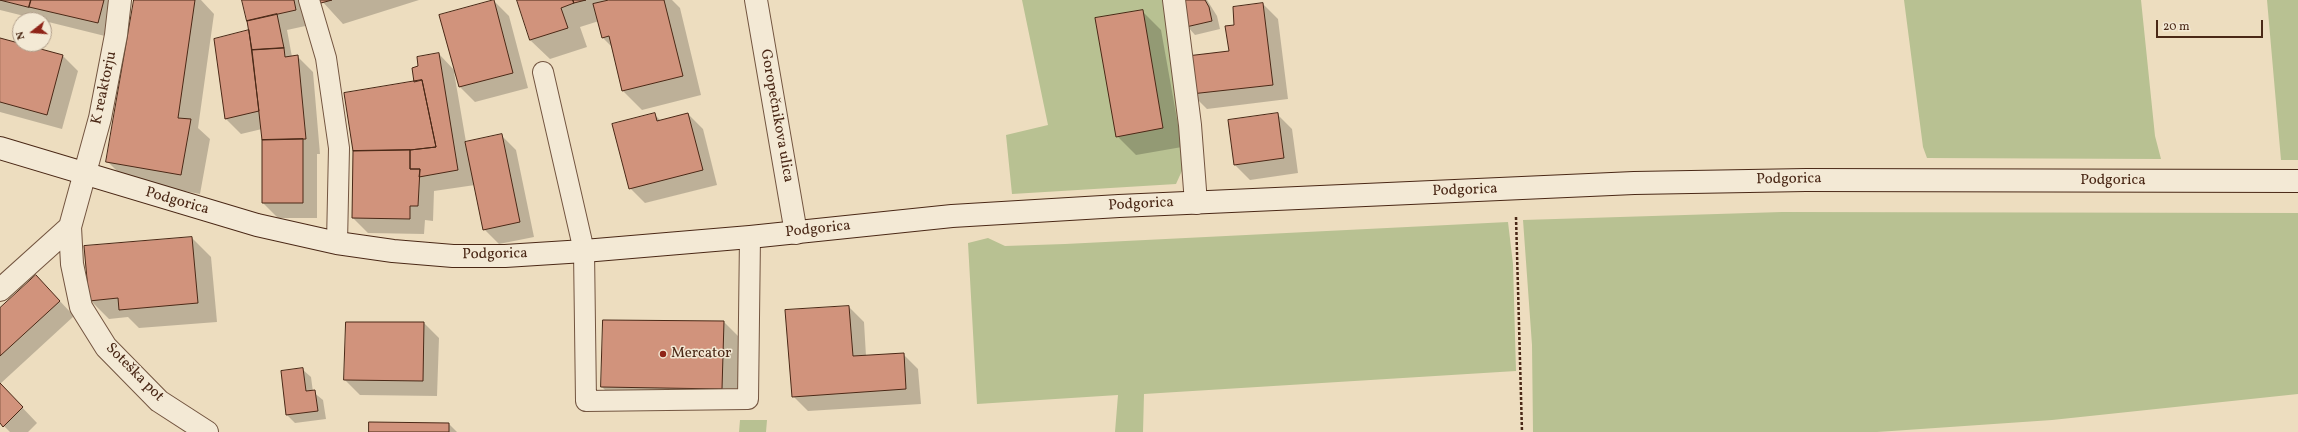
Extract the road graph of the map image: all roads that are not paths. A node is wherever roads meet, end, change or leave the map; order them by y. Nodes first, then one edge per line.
1 (120, 0) edge
2 (308, 0) edge
3 (756, 0) edge
4 (1174, 0) edge
5 (543, 72) dead end
6 (0, 148) edge
7 (84, 175) junction
8 (2298, 181) edge
9 (1196, 203) junction
10 (70, 227) junction
11 (796, 232) junction
12 (750, 237) junction
13 (337, 243) junction
14 (584, 251) junction
15 (0, 290) edge
16 (207, 432) edge

1 - 7 main road, K reaktorju
2 - 13 lane
3 - 11 main road, Goropečnikova ulica
4 - 9 main road
5 - 14 lane
6 - 7 main road, Podgorica
7 - 10 main road, K reaktorju
7 - 13 main road, Podgorica
8 - 9 main road, Podgorica
9 - 11 main road, Podgorica
10 - 15 main road
10 - 16 main road, Soteška pot
11 - 12 main road, Podgorica
12 - 14 main road, Podgorica
12 - 14 lane
13 - 14 main road, Podgorica

